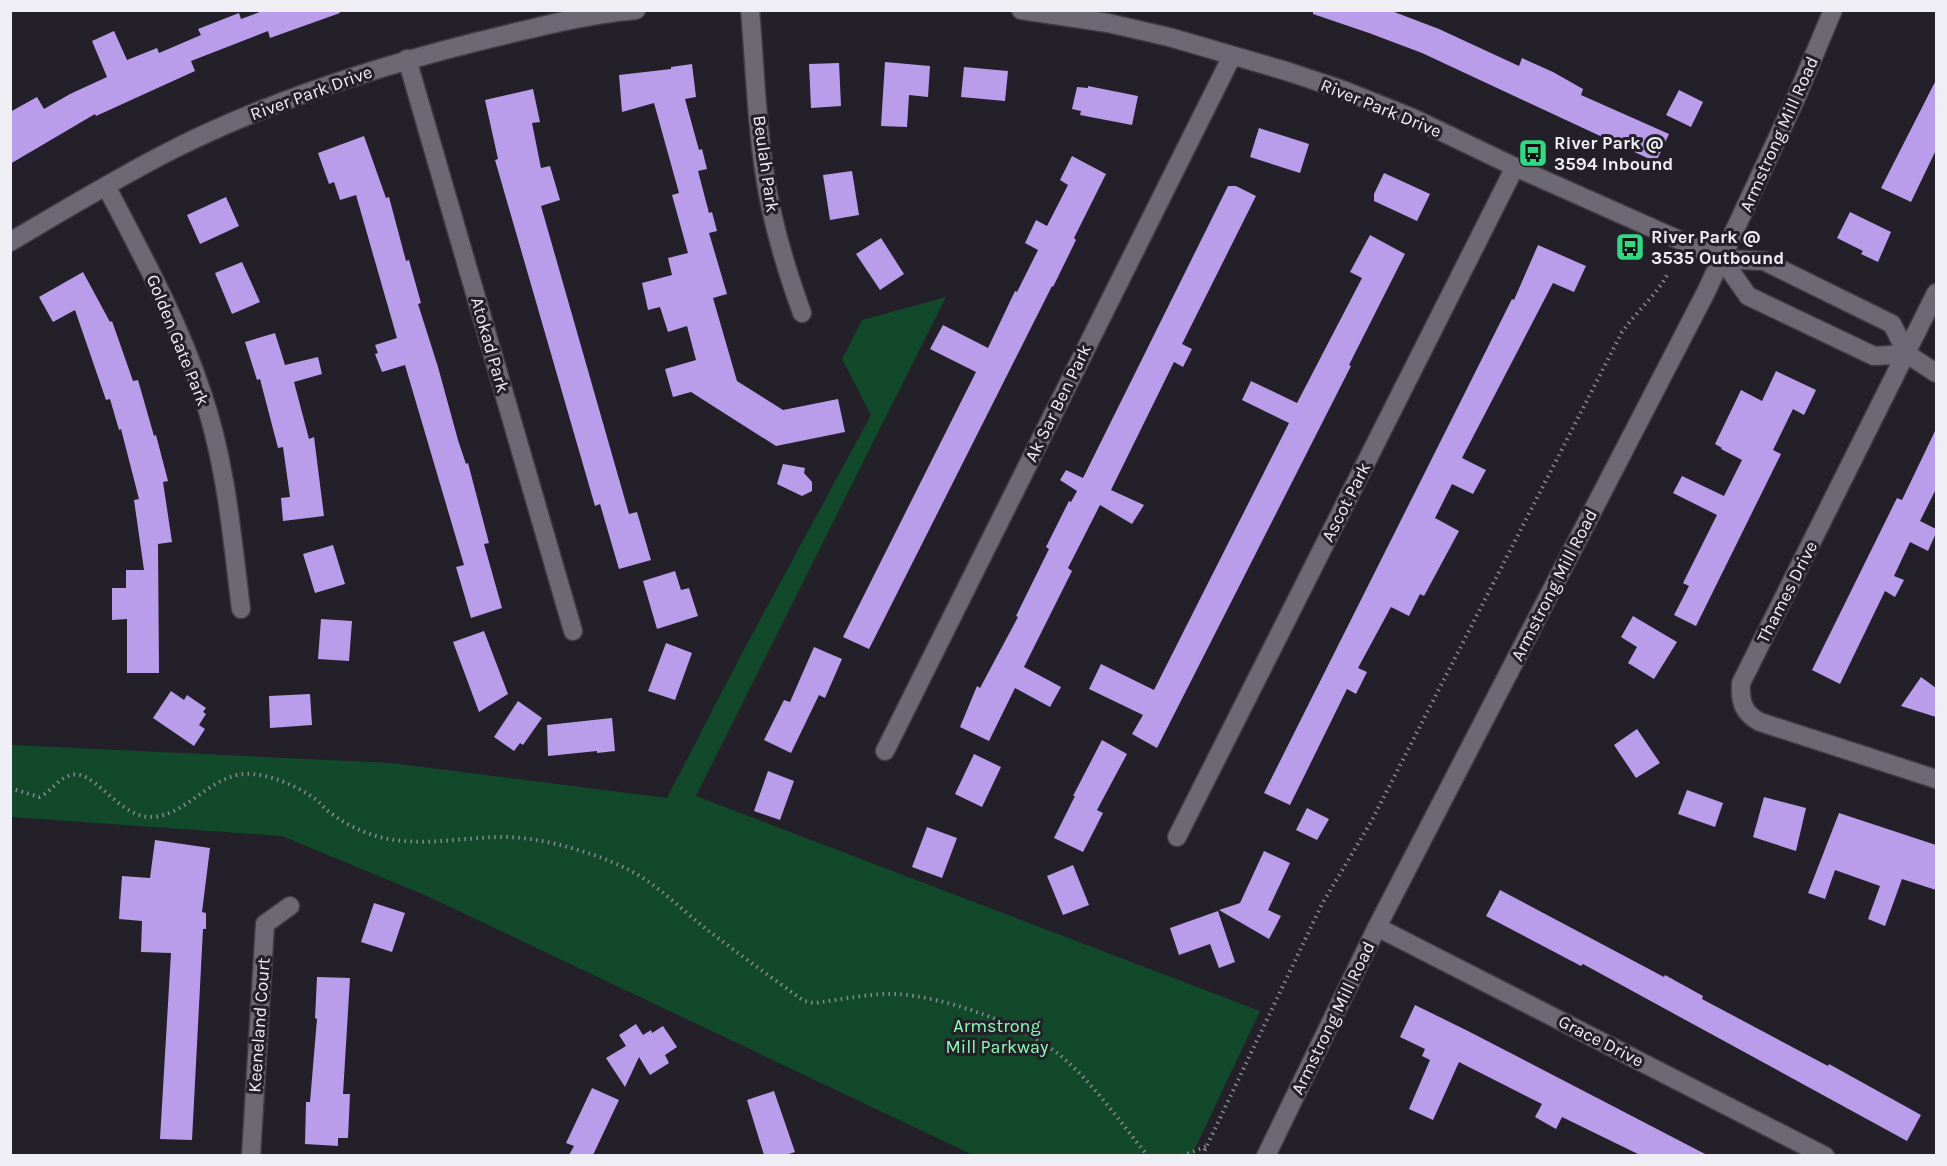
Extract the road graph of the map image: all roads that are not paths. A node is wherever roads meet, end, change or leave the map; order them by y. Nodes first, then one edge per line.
1 (636, 10) edge
2 (750, 10) edge
3 (1021, 10) edge
4 (1833, 10) edge
5 (1232, 56) junction
6 (407, 59) junction
7 (1515, 167) junction
8 (106, 186) junction
9 (10, 242) edge
10 (1722, 259) junction
11 (1936, 293) edge
12 (802, 313) dead end
13 (1907, 354) junction
14 (1936, 373) edge
15 (241, 609) dead end
16 (573, 631) dead end
17 (885, 751) dead end
18 (1936, 779) edge
19 (1177, 837) dead end
20 (290, 906) dead end
21 (1377, 927) junction
22 (251, 1155) edge
23 (1266, 1155) edge
24 (1825, 1155) edge

1 - 6 street, River Park Drive
2 - 12 street, Beulah Park
3 - 5 street, River Park Drive
4 - 10 street, Armstrong Mill Road
5 - 7 street, River Park Drive
5 - 17 street, Ak Sar Ben Park
6 - 8 street, River Park Drive
6 - 16 street, Atokad Park
7 - 10 street, River Park Drive
7 - 19 street, Ascot Park
8 - 9 street, River Park Drive
8 - 15 street, Golden Gate Park
10 - 13 street
10 - 13 street, River Park Drive
10 - 21 street, Armstrong Mill Road
11 - 13 street, Thames Drive
13 - 14 street
13 - 18 street, Thames Drive
20 - 22 street, Keeneland Court
21 - 23 street, Armstrong Mill Road
21 - 24 street, Grace Drive

